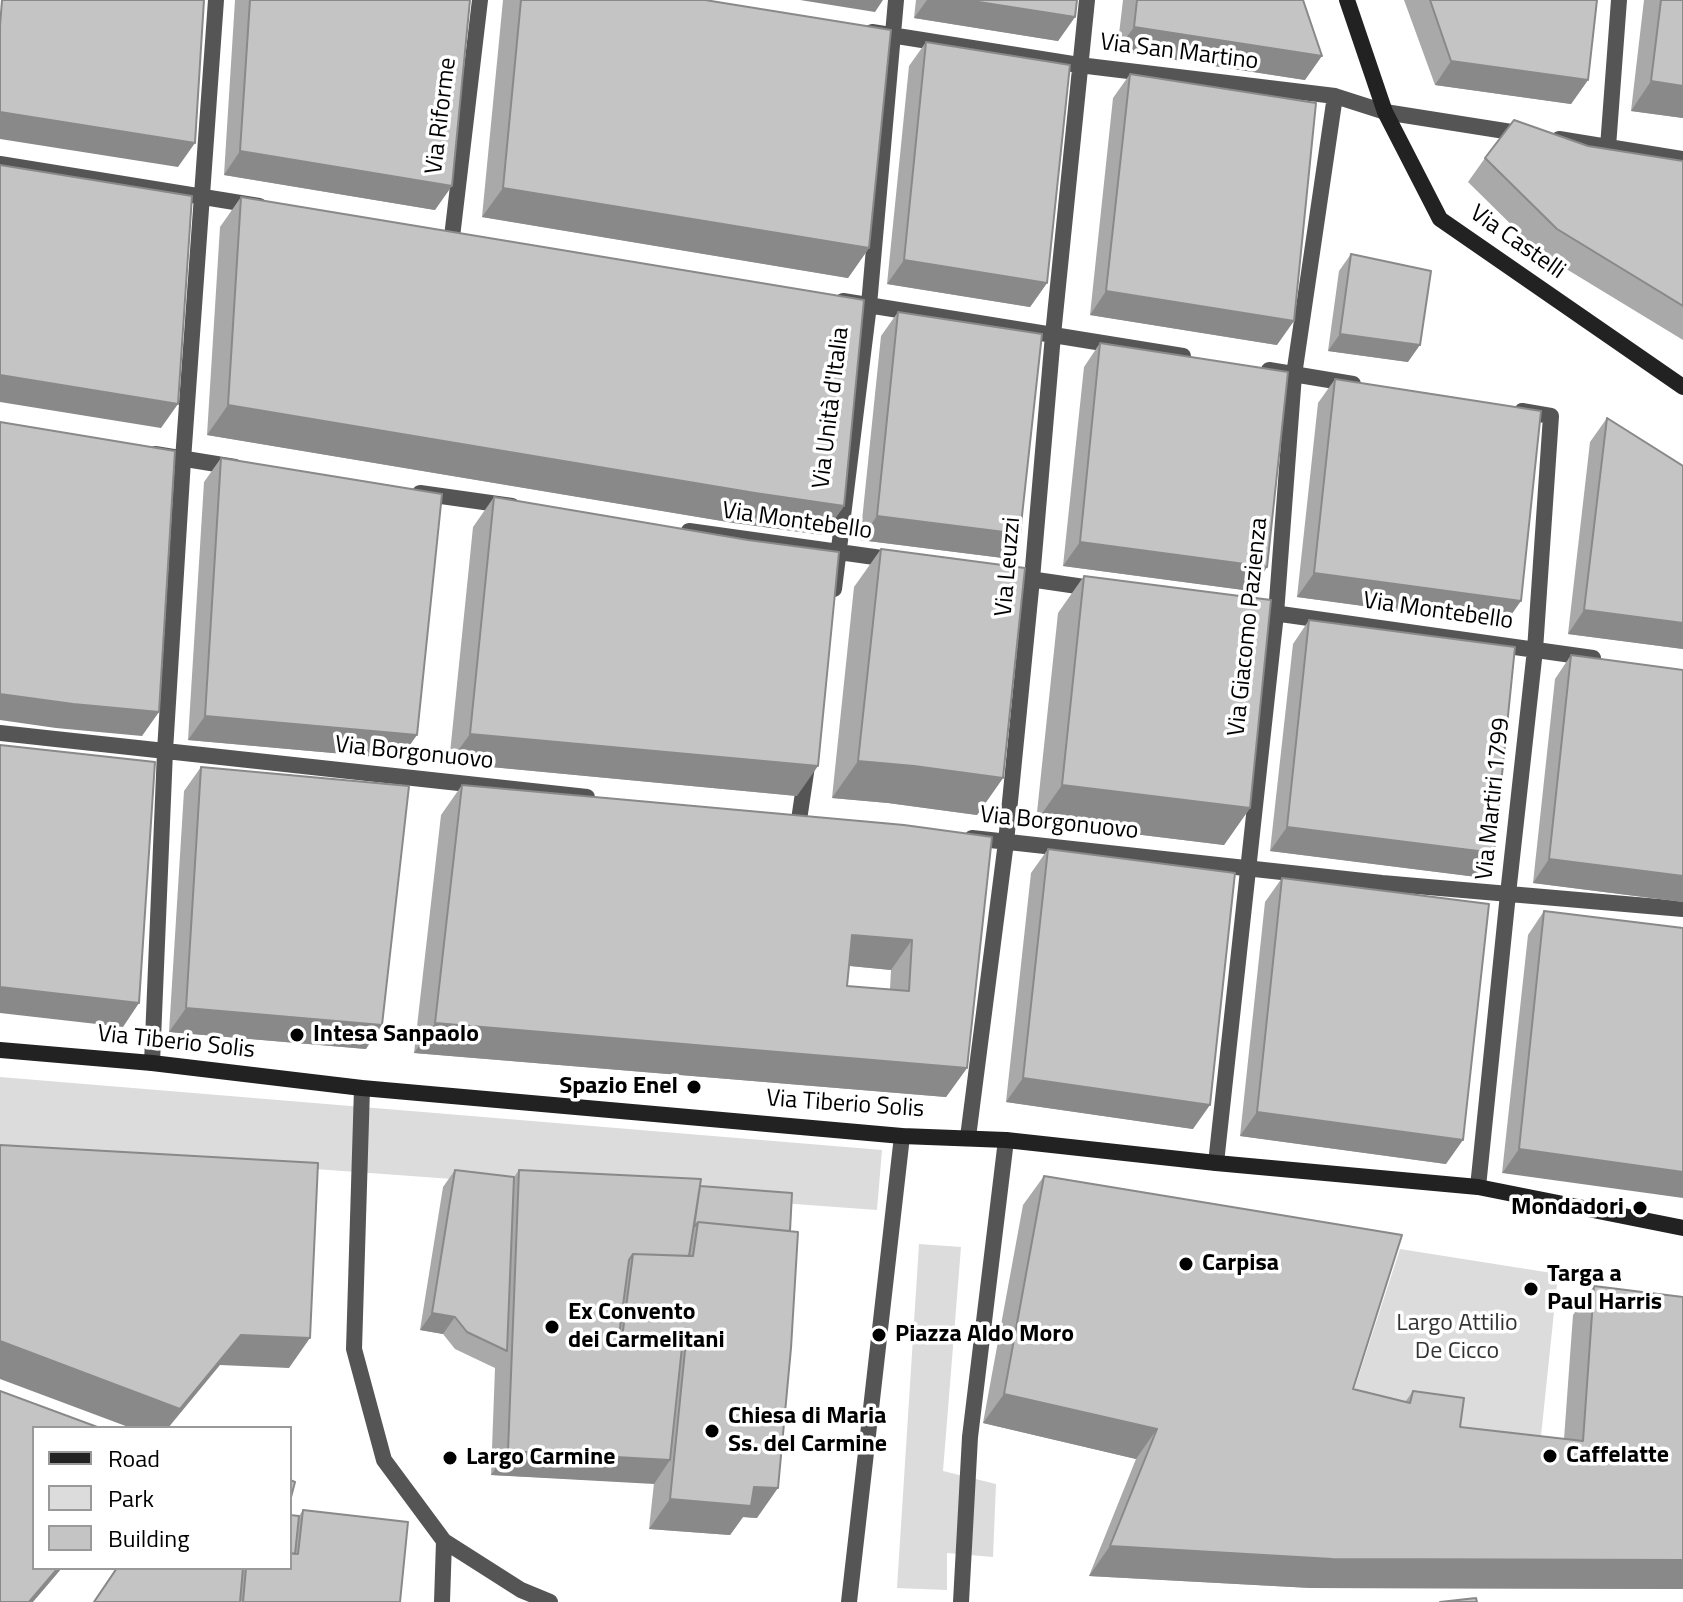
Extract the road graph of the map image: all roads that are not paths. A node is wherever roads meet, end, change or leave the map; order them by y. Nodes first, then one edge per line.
1 (216, 0) edge
2 (480, 0) edge
3 (896, 0) edge
4 (1087, 0) edge
5 (1347, 0) edge
6 (1619, 0) edge
7 (863, 30) edge
8 (892, 35) junction
9 (1079, 65) junction
10 (1335, 96) junction
11 (1385, 112) junction
12 (1608, 147) junction
13 (1683, 159) edge
14 (0, 164) edge
15 (201, 197) junction
16 (280, 209) edge
17 (452, 237) edge
18 (822, 297) edge
19 (869, 305) junction
20 (1053, 335) junction
21 (1204, 360) edge
22 (1249, 367) edge
23 (1294, 375) junction
24 (1370, 387) edge
25 (1683, 387) edge
26 (1505, 408) edge
27 (137, 451) edge
28 (183, 460) junction
29 (245, 468) edge
30 (402, 490) edge
31 (527, 508) edge
32 (668, 528) edge
33 (840, 552) junction
34 (914, 563) edge
35 (988, 573) edge
36 (1032, 579) junction
37 (1108, 590) edge
38 (833, 599) edge
39 (1230, 607) edge
40 (1276, 614) junction
41 (1535, 650) junction
42 (1609, 660) edge
43 (0, 733) edge
44 (165, 751) junction
45 (809, 757) edge
46 (609, 799) edge
47 (799, 820) edge
48 (962, 837) edge
49 (1006, 842) junction
50 (1247, 868) junction
51 (1508, 894) junction
52 (1683, 909) edge
53 (0, 1050) edge
54 (152, 1063) junction
55 (362, 1088) junction
56 (902, 1136) junction
57 (968, 1137) junction
58 (1006, 1140) junction
59 (1216, 1163) junction
60 (1478, 1187) junction
61 (1683, 1228) edge
62 (444, 1541) junction
63 (442, 1602) edge
64 (550, 1602) edge
65 (849, 1602) edge
66 (961, 1602) edge

1 - 15 street
2 - 17 street, Via Riforme
3 - 8 street, Via Unità d'Italia
4 - 9 street, Via Leuzzi
5 - 11 street, Via Castelli
6 - 12 street
7 - 8 street, Via San Martino
8 - 9 street, Via San Martino
8 - 19 street, Via Unità d'Italia
9 - 10 street, Via San Martino
9 - 20 street, Via Leuzzi
10 - 11 street, Via San Martino
10 - 23 street, Via Giacomo Pazienza
11 - 12 street, Via San Martino
11 - 25 street, Via Castelli
12 - 13 street, Via San Martino
14 - 15 street
15 - 16 street
15 - 28 street
18 - 19 street
19 - 20 street
19 - 33 street, Via Unità d'Italia
20 - 21 street
20 - 36 street, Via Leuzzi
22 - 23 street
23 - 24 street
23 - 40 street, Via Giacomo Pazienza
26 - 41 street, Via Martiri 1799
27 - 28 street
28 - 29 street
28 - 44 street
30 - 31 street
32 - 33 street, Via Montebello
33 - 34 street, Via Montebello
33 - 38 street, Via Unità d'Italia
35 - 36 street
36 - 37 street
36 - 49 street, Via Leuzzi
39 - 40 street, Via Montebello
40 - 41 street, Via Montebello
40 - 50 street, Via Giacomo Pazienza
41 - 42 street, Via Montebello
41 - 51 street, Via Martiri 1799
43 - 44 street, Via Borgonuovo
44 - 46 street, Via Borgonuovo
44 - 54 street
45 - 47 street
48 - 49 street, Via Borgonuovo
49 - 50 street, Via Borgonuovo
49 - 57 street, Via Leuzzi
50 - 51 street, Via Borgonuovo
50 - 59 street, Via Giacomo Pazienza
51 - 52 street, Via Borgonuovo
51 - 60 street, Via Martiri 1799
53 - 54 street, Via Tiberio Solis
54 - 55 street, Via Tiberio Solis
55 - 56 street, Via Tiberio Solis
55 - 62 street
56 - 57 street, Via Tiberio Solis
56 - 65 street
57 - 58 street, Via Tiberio Solis
58 - 59 street, Via Tiberio Solis
58 - 66 street
59 - 60 street, Via Tiberio Solis
60 - 61 street, Via Tiberio Solis
62 - 63 street
62 - 64 street

